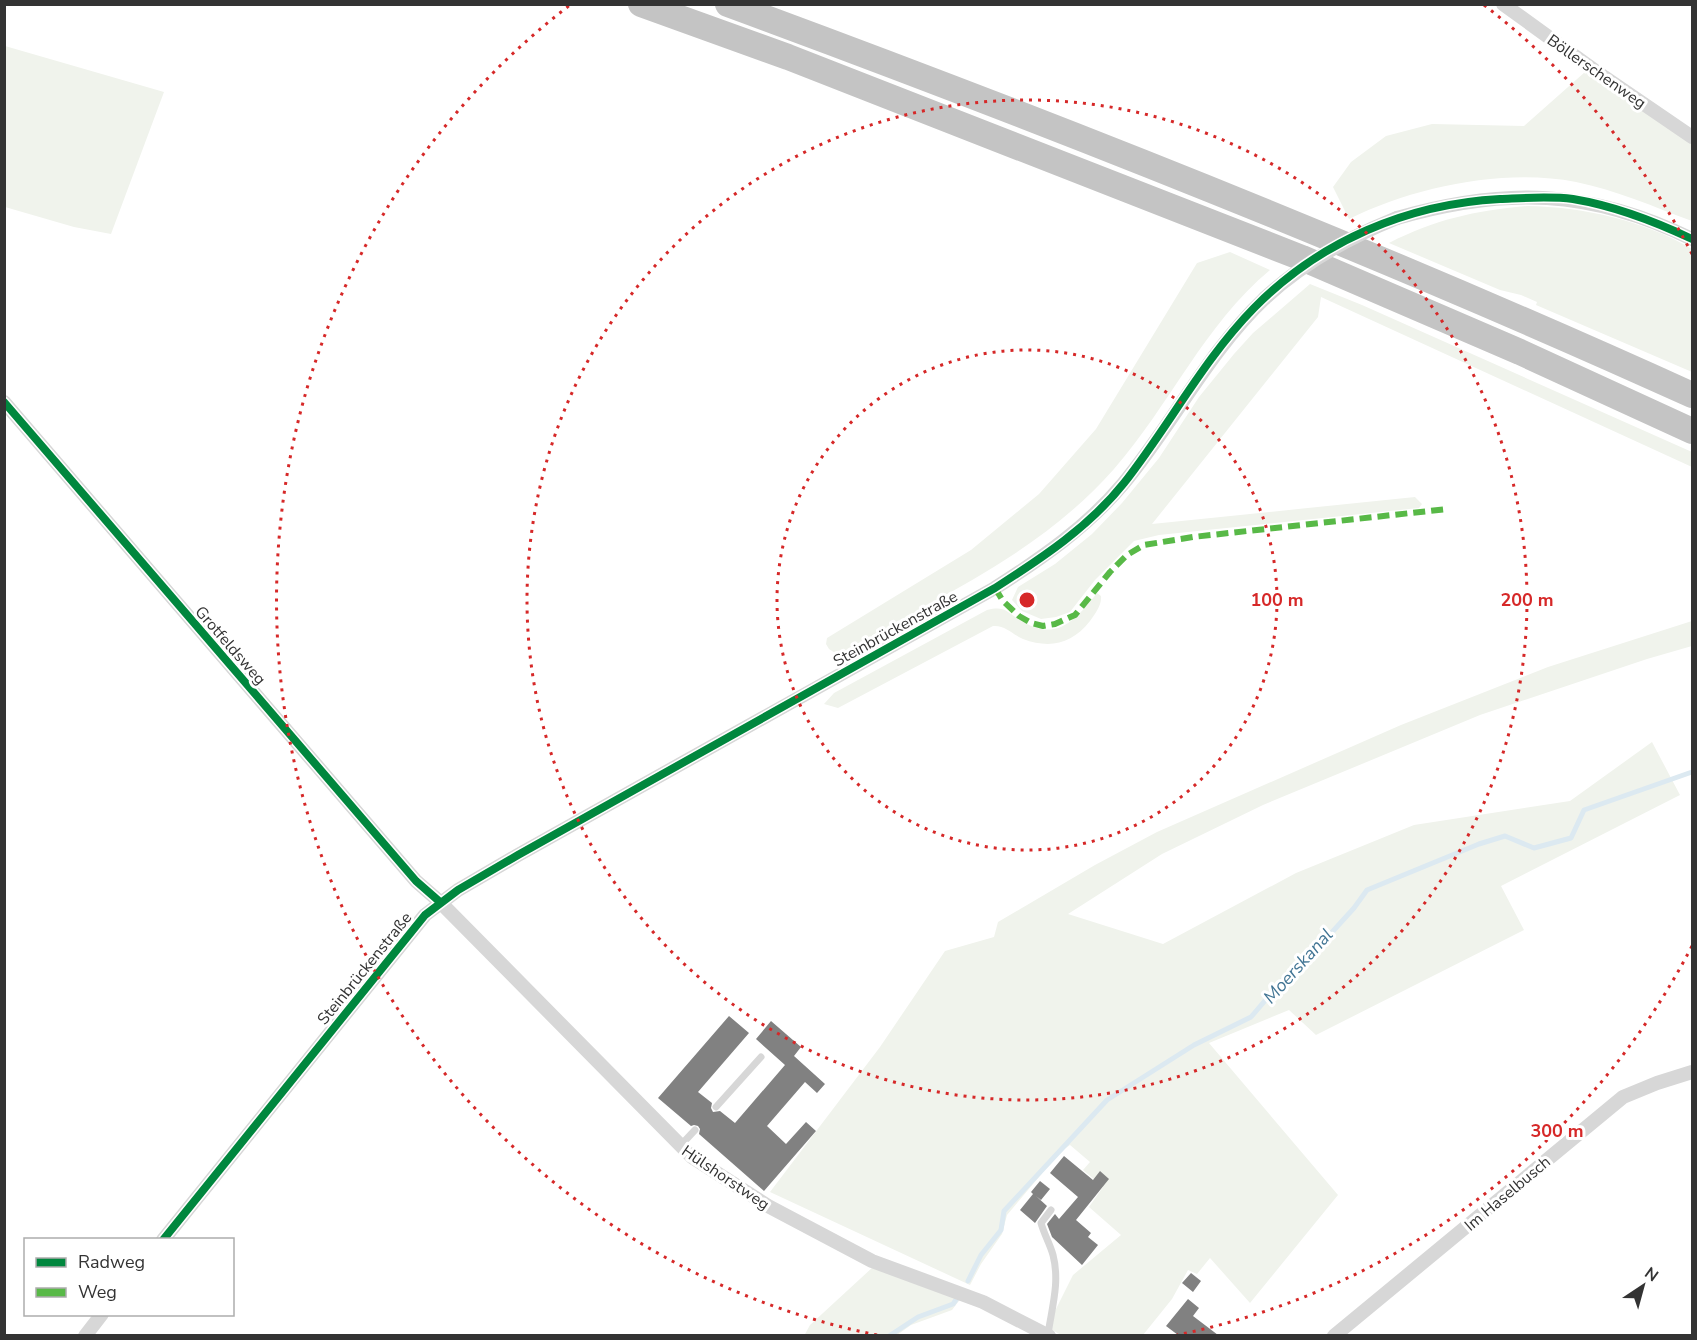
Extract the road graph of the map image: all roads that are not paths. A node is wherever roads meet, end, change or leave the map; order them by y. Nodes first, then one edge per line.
1 (641, 4) edge
2 (728, 4) edge
3 (1503, 4) edge
4 (1692, 137) edge
5 (1692, 239) edge
6 (1692, 395) edge
7 (4, 402) edge
8 (1692, 430) edge
9 (440, 902) junction
10 (761, 1057) dead end
11 (1692, 1072) edge
12 (716, 1107) dead end
13 (695, 1130) dead end
14 (680, 1146) junction
15 (1051, 1210) dead end
16 (164, 1238) edge
17 (100, 1316) edge
18 (85, 1335) edge
19 (1048, 1335) edge
20 (1334, 1335) edge

1 - 8 highway
2 - 6 highway
3 - 4 street, Böllerschenweg
5 - 9 street, Steinbrückenstraße, bridge
7 - 9 street, Grotfeldsweg
9 - 14 street, Hülshorstweg
9 - 16 street, Steinbrückenstraße
10 - 12 lane
11 - 20 street, Im Haselbusch
13 - 14 lane
14 - 19 street, Hülshorstweg
15 - 19 lane
17 - 18 street

